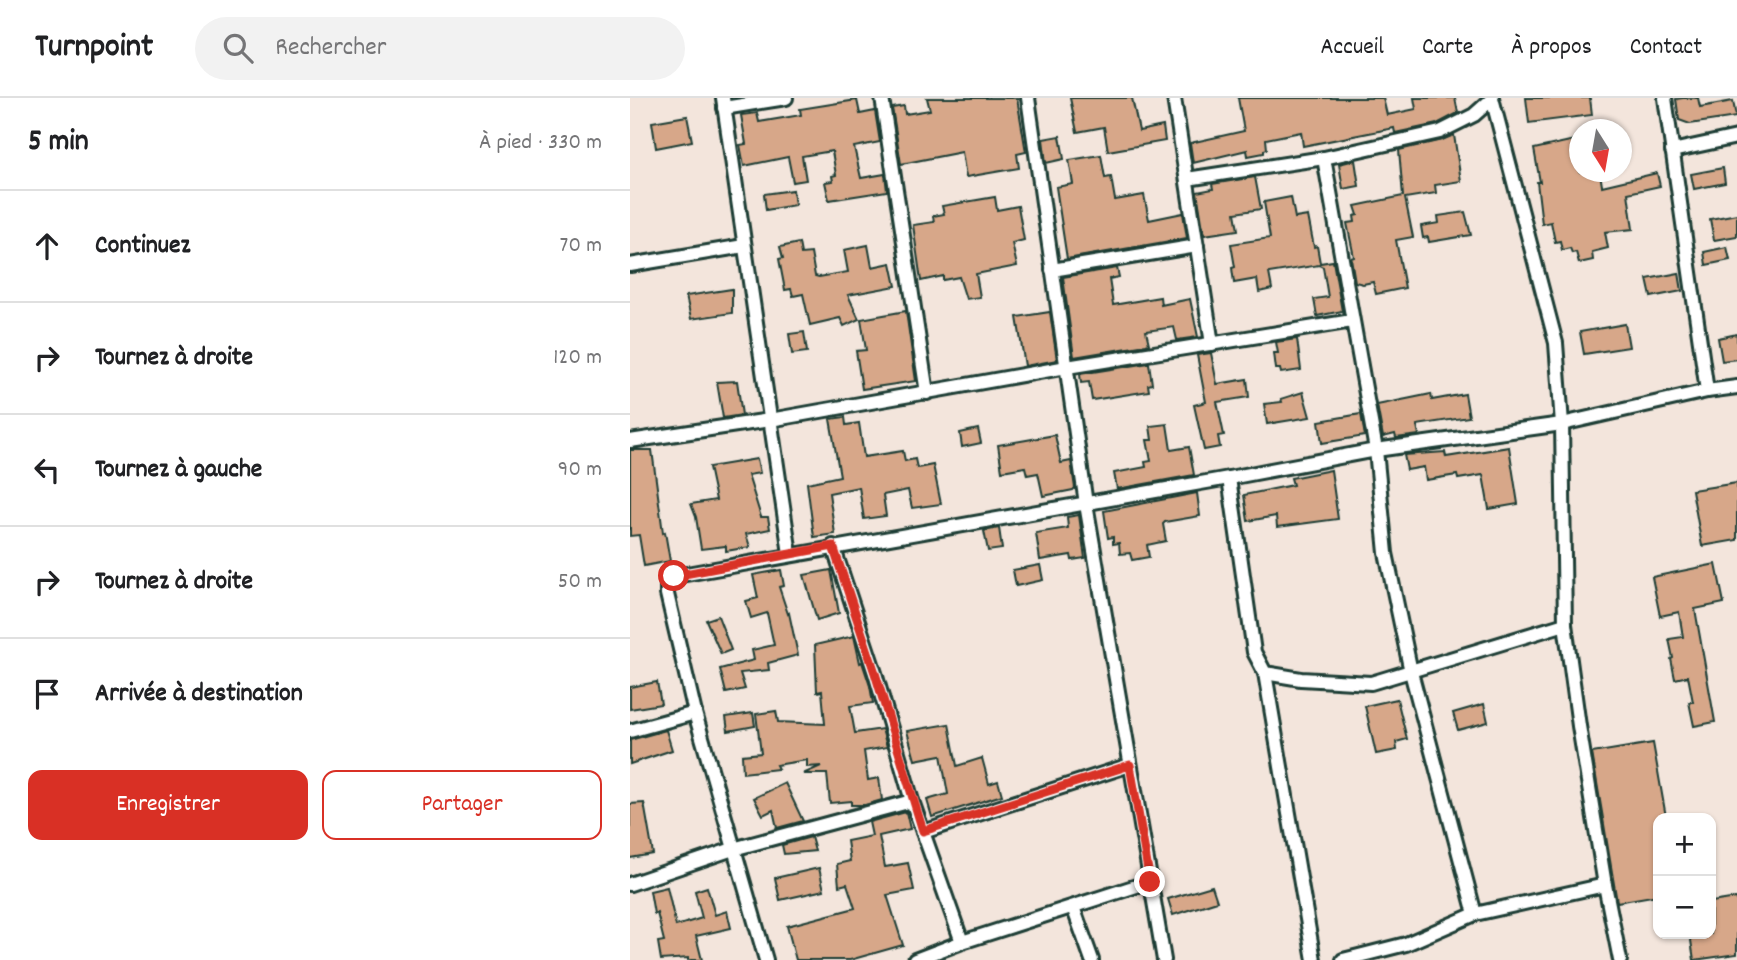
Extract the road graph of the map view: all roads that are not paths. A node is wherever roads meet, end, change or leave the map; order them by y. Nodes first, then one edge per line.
1 (786, 98) edge
2 (883, 98) edge
3 (1028, 98) edge
4 (1174, 98) edge
5 (1492, 98) edge
6 (1665, 98) edge
7 (724, 103) edge
8 (1737, 138) edge
9 (1672, 151) junction
10 (1324, 158) junction
11 (1187, 179) junction
12 (744, 246) junction
13 (1197, 246) junction
14 (630, 265) edge
15 (1052, 270) junction
16 (1352, 321) junction
17 (1212, 344) junction
18 (1067, 367) junction
19 (1737, 388) edge
20 (1707, 391) junction
21 (927, 393) junction
22 (770, 420) junction
23 (1562, 424) junction
24 (630, 441) edge
25 (1376, 450) junction
26 (1229, 478) junction
27 (1086, 503) junction
28 (833, 546) junction
29 (790, 554) junction
30 (1565, 624) junction
31 (1411, 672) junction
32 (1265, 673) junction
33 (695, 713) junction
34 (630, 732) edge
35 (1130, 765) junction
36 (912, 801) junction
37 (923, 831) junction
38 (733, 849) junction
39 (1150, 882) junction
40 (630, 884) edge
41 (1605, 885) junction
42 (1073, 907) junction
43 (1475, 914) junction
44 (962, 942) junction
45 (766, 960) edge
46 (915, 960) edge
47 (1092, 960) edge
48 (1164, 960) edge
49 (1314, 960) edge
50 (1343, 960) edge
51 (1620, 960) edge

1 - 7 street
2 - 21 street
3 - 15 street
4 - 11 street
5 - 10 street
5 - 23 street
6 - 9 street
7 - 12 street
8 - 9 street
9 - 20 street
10 - 11 street
10 - 16 street
11 - 13 street
12 - 14 street
12 - 22 street
13 - 15 street
13 - 17 street
15 - 18 street
16 - 17 street
16 - 25 street
17 - 18 street
18 - 21 street
18 - 27 street
19 - 20 street
20 - 23 street
21 - 22 street
22 - 24 street
22 - 29 street
23 - 25 street
23 - 30 street
25 - 26 street
25 - 31 street
26 - 27 street
26 - 32 street
27 - 28 street
27 - 35 street
28 - 29 street
28 - 36 street
29 - 33 street
30 - 31 street
30 - 41 street
31 - 32 street
31 - 43 street
32 - 49 street
33 - 34 street
33 - 38 street
35 - 37 street
35 - 39 street
36 - 37 street
36 - 38 street
37 - 44 street
38 - 40 street
38 - 45 street
39 - 42 street
39 - 48 street
41 - 43 street
41 - 51 street
42 - 44 street
42 - 47 street
43 - 50 street
44 - 46 street

